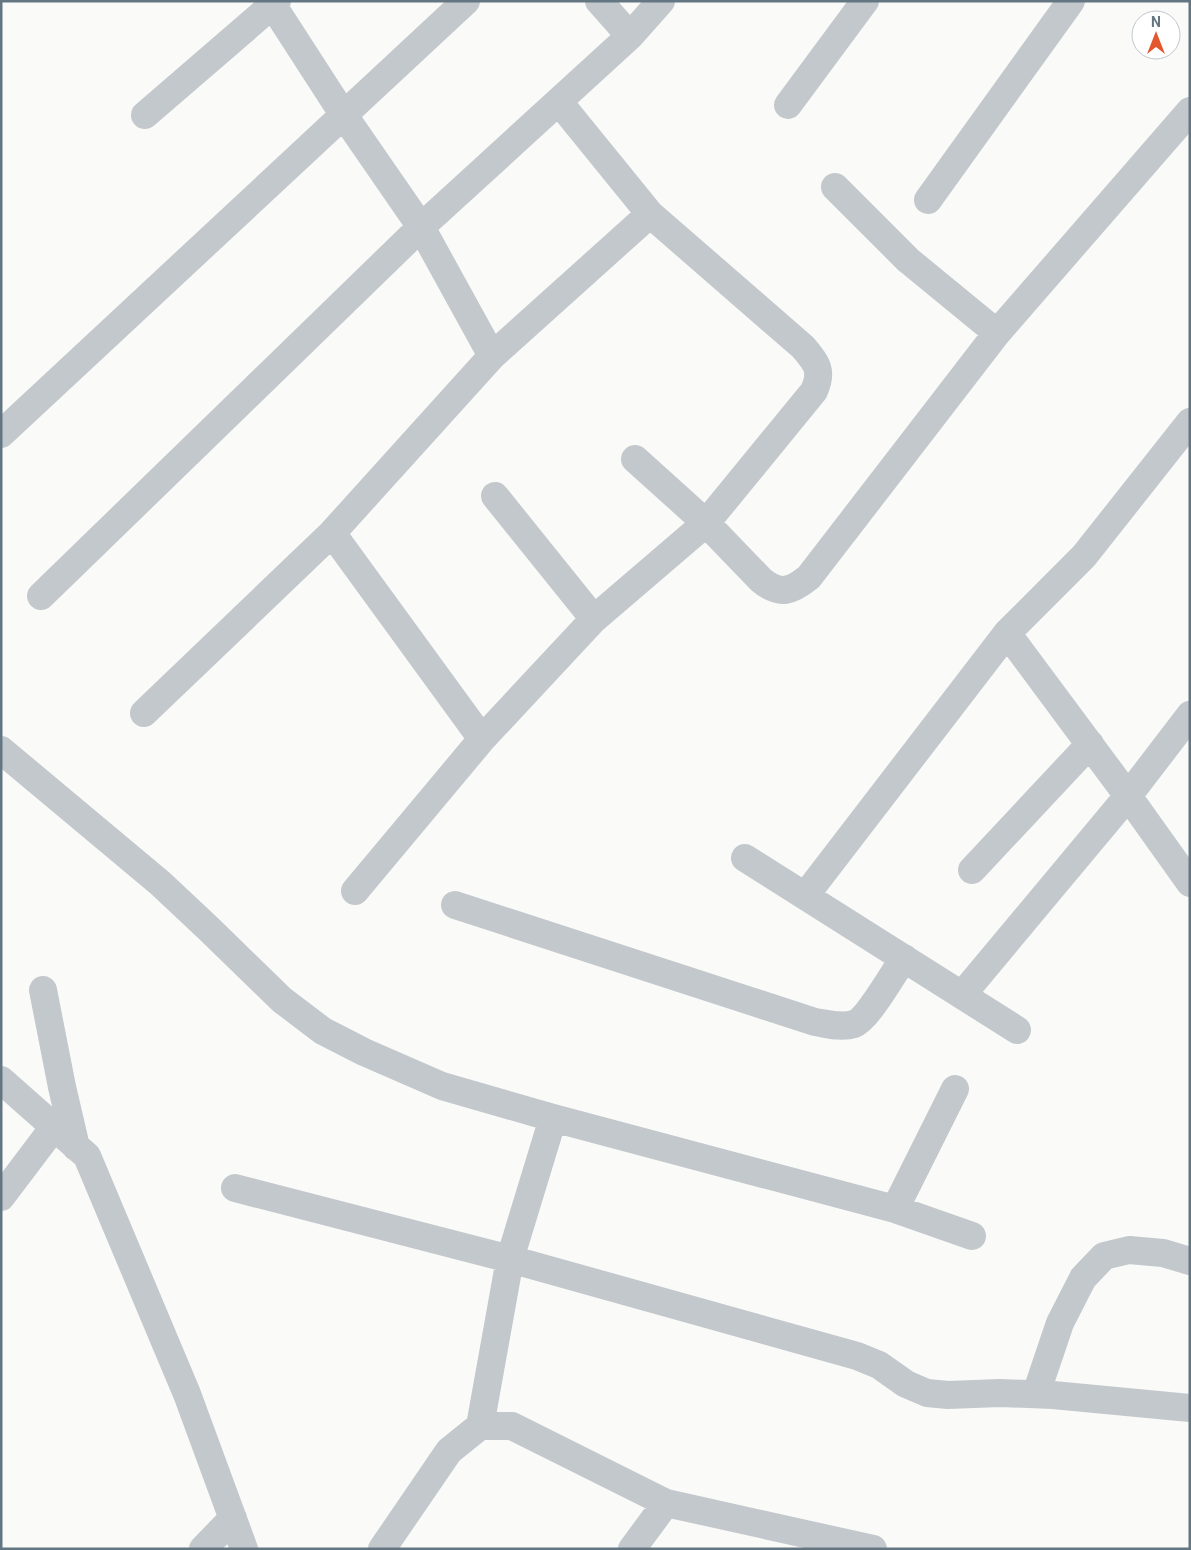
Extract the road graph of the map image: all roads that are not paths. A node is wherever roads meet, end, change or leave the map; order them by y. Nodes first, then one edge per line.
1 (466, 1) edge
2 (598, 1) edge
3 (661, 1) edge
4 (865, 1) edge
5 (1071, 1) edge
6 (273, 3) edge
7 (630, 36) junction
8 (558, 102) junction
9 (788, 106) dead end
10 (1190, 110) edge
11 (344, 114) junction
12 (146, 115) dead end
13 (835, 187) dead end
14 (928, 200) dead end
15 (650, 214) junction
16 (421, 227) junction
17 (997, 333) junction
18 (492, 356) junction
19 (1190, 422) edge
20 (1, 434) edge
21 (635, 459) dead end
22 (495, 496) dead end
23 (706, 523) junction
24 (332, 533) junction
25 (41, 596) dead end
26 (594, 619) junction
27 (1007, 633) junction
28 (144, 712) dead end
29 (1190, 715) edge
30 (482, 739) junction
31 (1090, 744) junction
32 (1, 750) edge
33 (1128, 796) junction
34 (745, 858) dead end
35 (972, 870) dead end
36 (1190, 883) edge
37 (355, 891) dead end
38 (805, 896) junction
39 (455, 905) dead end
40 (904, 958) junction
41 (43, 990) dead end
42 (962, 995) junction
43 (1017, 1030) dead end
44 (1, 1080) edge
45 (955, 1089) dead end
46 (553, 1118) junction
47 (54, 1128) junction
48 (76, 1147) junction
49 (235, 1188) dead end
50 (1, 1197) edge
51 (895, 1209) junction
52 (972, 1236) dead end
53 (510, 1259) junction
54 (1190, 1261) edge
55 (1036, 1394) junction
56 (1190, 1408) edge
57 (480, 1426) junction
58 (666, 1503) junction
59 (232, 1518) junction
60 (203, 1549) edge
61 (244, 1549) edge
62 (382, 1549) edge
63 (632, 1549) edge
64 (873, 1549) edge

1 - 11 street
2 - 7 street
3 - 7 street
4 - 9 street
5 - 14 street
6 - 11 street
6 - 12 street
7 - 8 street
8 - 15 street
8 - 16 street
10 - 17 street
11 - 16 street
11 - 20 street
13 - 17 street
15 - 18 street
15 - 23 street
16 - 18 street
16 - 25 street
17 - 23 street
18 - 24 street
19 - 27 street
21 - 23 street
22 - 26 street
23 - 26 street
24 - 28 street
24 - 30 street
26 - 30 street
27 - 31 street
27 - 38 street
29 - 33 street
30 - 37 street
31 - 33 street
31 - 35 street
32 - 46 street
33 - 36 street
33 - 42 street
34 - 38 street
38 - 40 street
39 - 40 street
40 - 42 street
41 - 48 street
42 - 43 street
44 - 47 street
45 - 51 street
46 - 51 street
46 - 53 street
47 - 48 street
47 - 50 street
48 - 59 street
49 - 53 street
51 - 52 street
53 - 55 street
53 - 57 street
54 - 55 street
55 - 56 street
57 - 58 street
57 - 62 street
58 - 63 street
58 - 64 street
59 - 60 street
59 - 61 street

